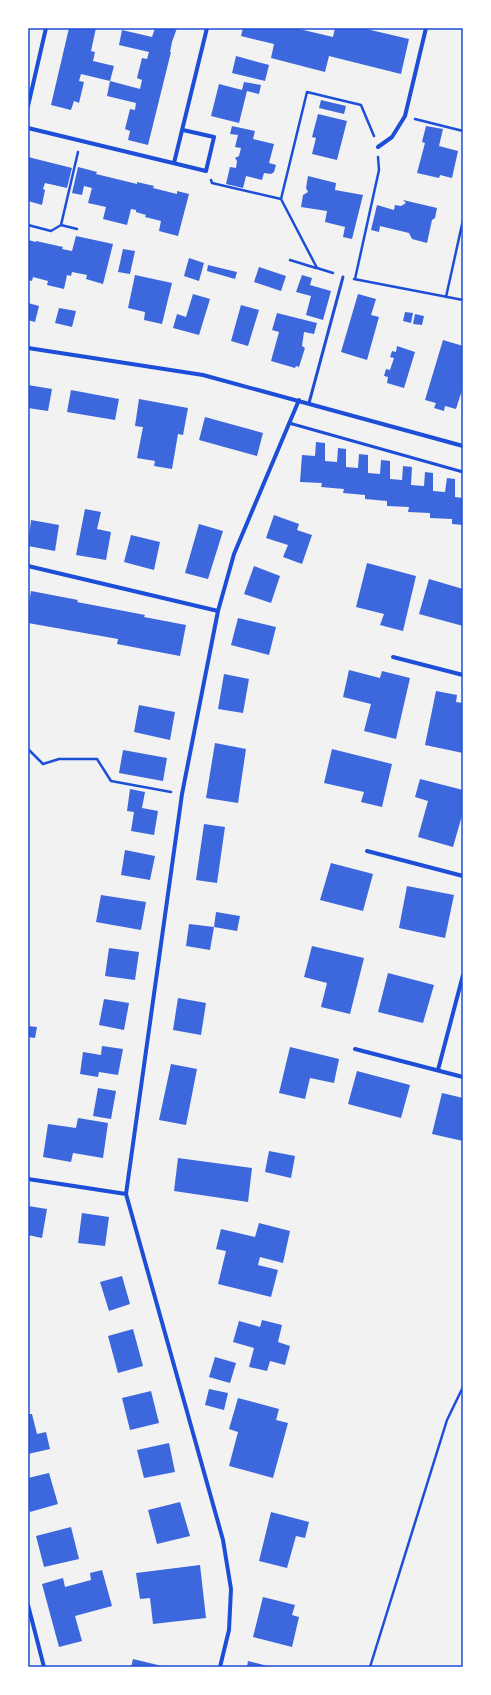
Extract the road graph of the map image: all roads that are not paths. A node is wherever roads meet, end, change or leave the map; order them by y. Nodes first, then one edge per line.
1 (46, 28) edge
2 (207, 28) edge
3 (426, 28) edge
4 (28, 106) edge
5 (28, 128) edge
6 (183, 130) junction
7 (378, 148) road end
8 (174, 163) junction
9 (343, 277) road end
10 (28, 348) edge
11 (299, 400) junction
12 (309, 403) junction
13 (289, 423) junction
14 (463, 446) edge
15 (463, 472) edge
16 (28, 566) edge
17 (218, 610) junction
18 (393, 657) dead end
19 (463, 675) edge
20 (367, 851) dead end
21 (463, 876) edge
22 (463, 975) edge
23 (355, 1050) dead end
24 (438, 1070) junction
25 (463, 1077) edge
26 (28, 1179) edge
27 (126, 1194) junction
28 (28, 1605) edge
29 (44, 1667) edge
30 (220, 1667) edge

1 - 4 street
2 - 6 street
3 - 7 street
5 - 8 street
6 - 8 street
6 - 8 street
9 - 12 lane
10 - 11 street
11 - 12 street
11 - 13 street
12 - 14 street
13 - 15 lane
13 - 17 street
16 - 17 street
17 - 27 street
18 - 19 street
20 - 21 street
22 - 24 street
23 - 24 street
24 - 25 street
26 - 27 street
27 - 30 street
28 - 29 street

